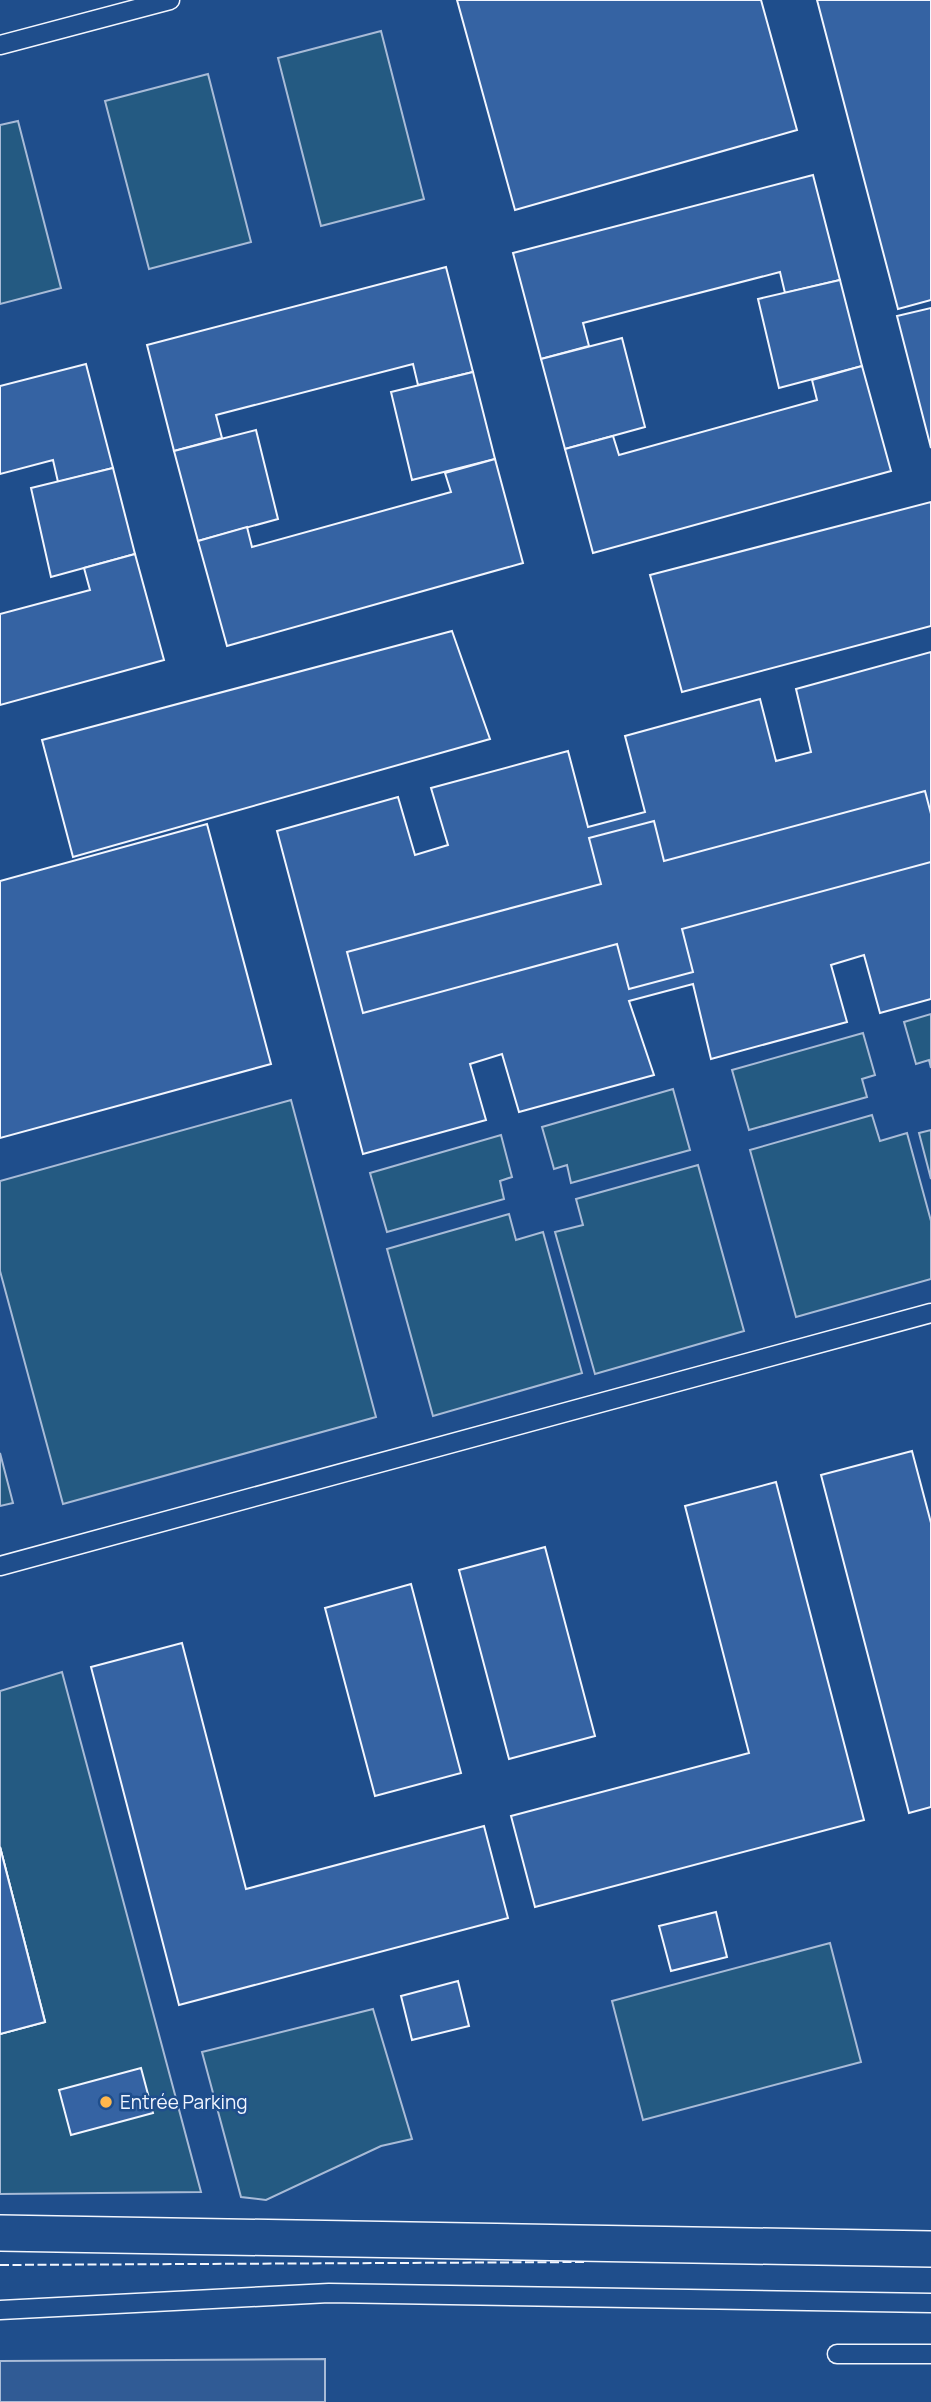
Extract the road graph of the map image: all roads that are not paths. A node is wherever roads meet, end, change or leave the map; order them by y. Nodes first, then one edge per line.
1 (170, 0) edge
2 (0, 45) edge
3 (931, 1313) edge
4 (0, 1566) edge
5 (0, 2233) edge
6 (931, 2249) edge
7 (931, 2303) edge
8 (0, 2310) edge
9 (837, 2354) dead end
10 (931, 2354) edge

1 - 2 lane
3 - 4 lane
5 - 6 street
7 - 8 lane
9 - 10 lane

